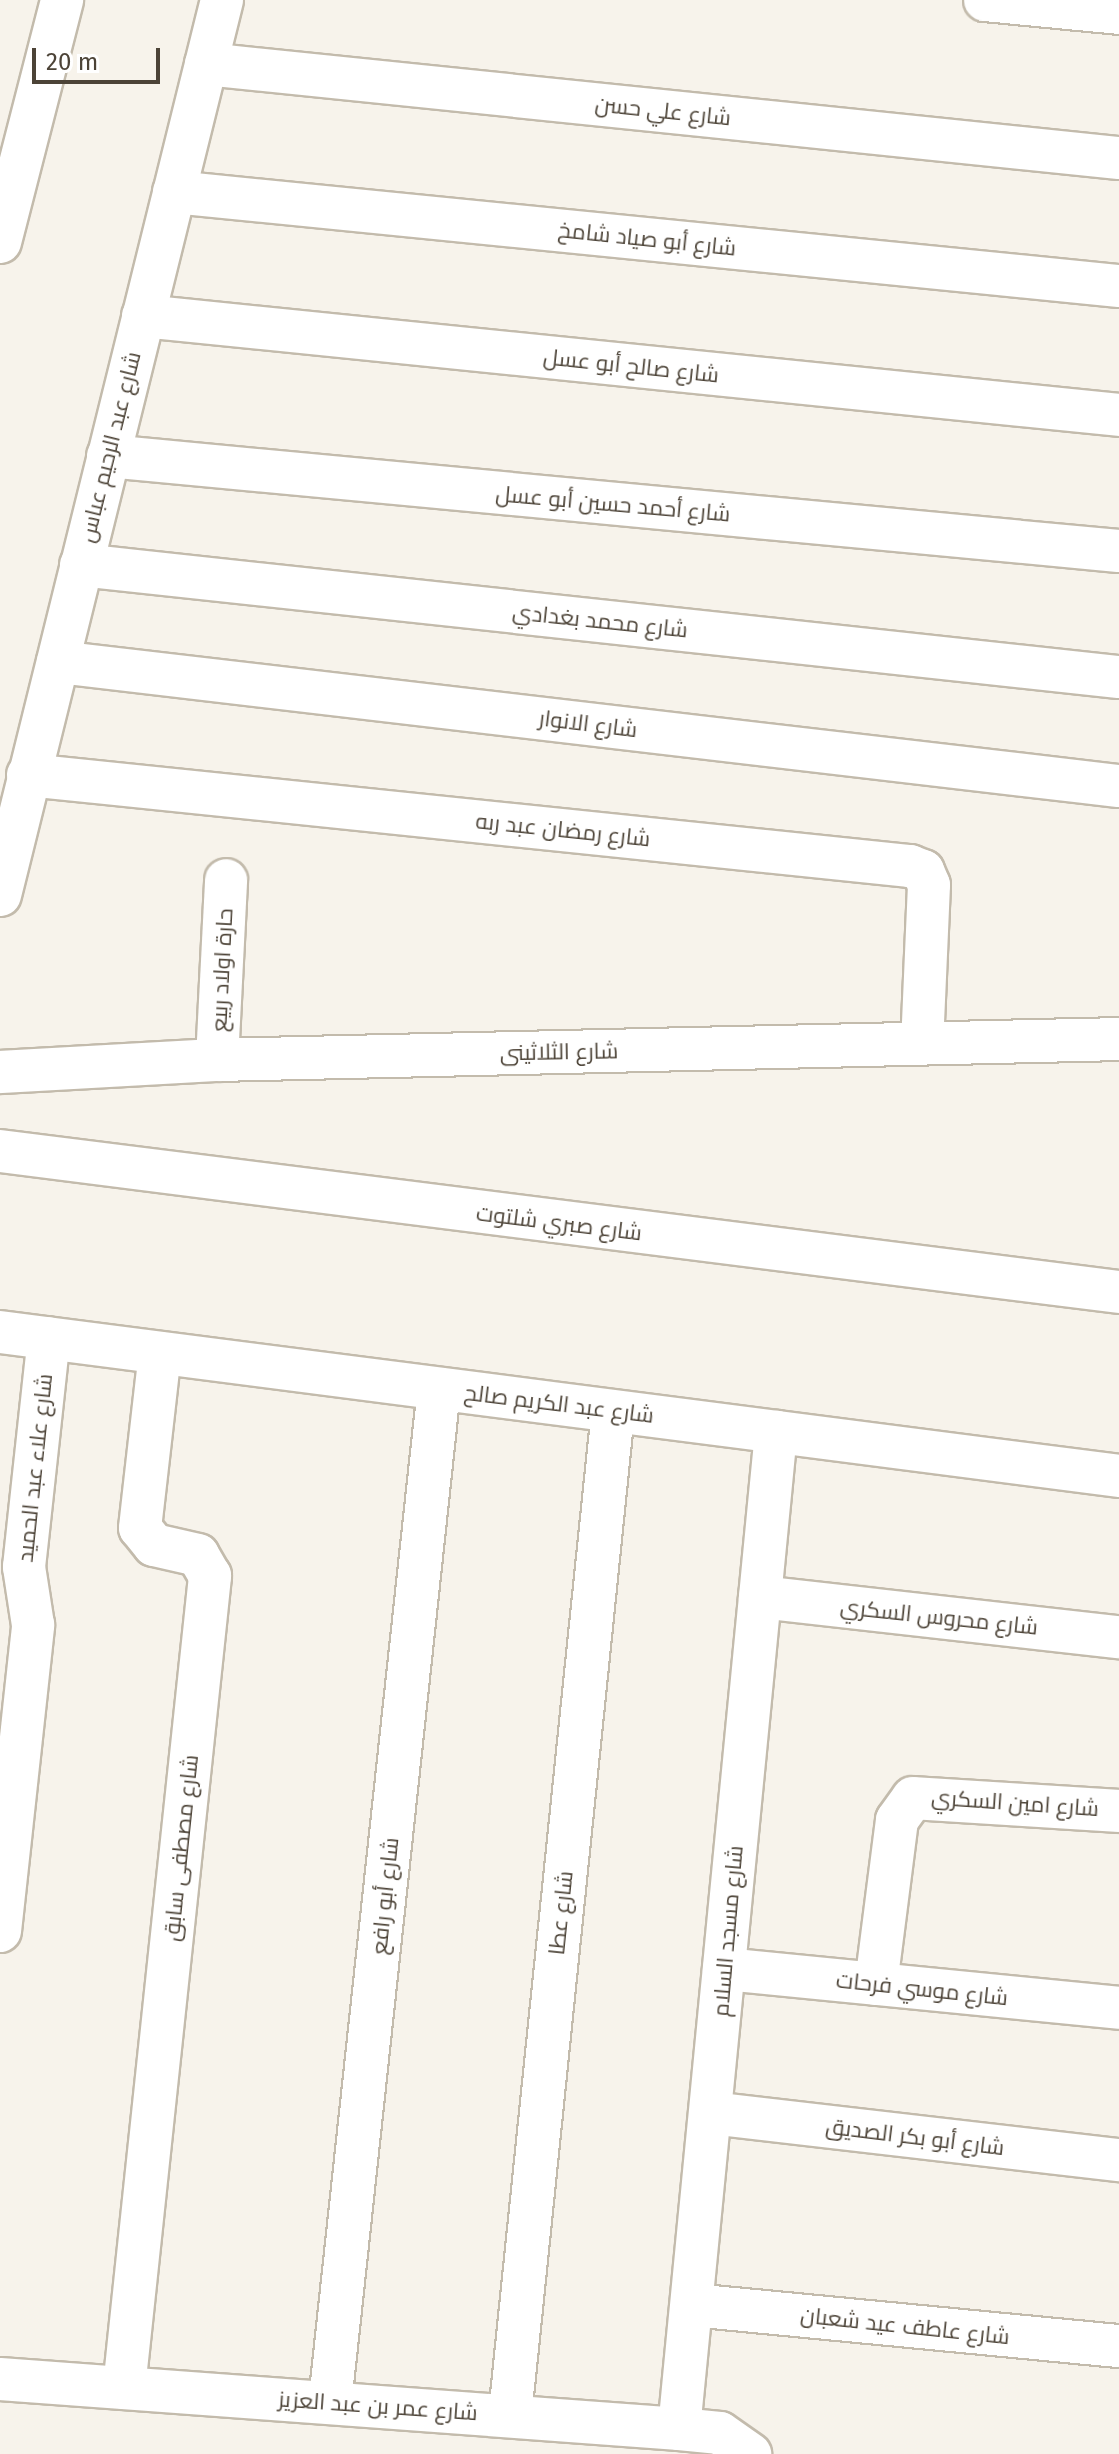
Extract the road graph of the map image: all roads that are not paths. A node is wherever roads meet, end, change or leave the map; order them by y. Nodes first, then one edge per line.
1 (62, 0) edge
2 (222, 0) edge
3 (985, 0) edge
4 (1119, 13) edge
5 (206, 64) junction
6 (1119, 158) edge
7 (174, 192) junction
8 (0, 242) edge
9 (1119, 286) edge
10 (143, 316) junction
11 (1119, 415) edge
12 (108, 456) junction
13 (1119, 551) edge
14 (81, 565) junction
15 (58, 662) junction
16 (1119, 677) edge
17 (28, 775) junction
18 (1119, 786) edge
19 (226, 880) dead end
20 (0, 895) edge
21 (1119, 1039) edge
22 (922, 1044) junction
23 (217, 1060) junction
24 (0, 1072) edge
25 (0, 1151) edge
26 (1119, 1292) edge
27 (0, 1332) edge
28 (49, 1338) junction
29 (160, 1353) junction
30 (439, 1389) junction
31 (613, 1411) junction
32 (776, 1432) junction
33 (1119, 1476) edge
34 (760, 1597) junction
35 (1119, 1637) edge
36 (1119, 1811) edge
37 (0, 1931) edge
38 (724, 1969) junction
39 (876, 1984) junction
40 (1119, 2008) edge
41 (711, 2113) junction
42 (1119, 2160) edge
43 (692, 2305) junction
44 (1119, 2346) edge
45 (0, 2379) edge
46 (124, 2388) junction
47 (330, 2402) junction
48 (510, 2415) junction
49 (679, 2429) junction
50 (750, 2454) edge

1 - 8 street
2 - 5 street, شارع عبد الرحيم عباس
3 - 4 street
5 - 6 street, شارع علي حسن
5 - 7 street, شارع عبد الرحيم عباس
7 - 9 street, شارع أبو صياد شامخ
7 - 10 street, شارع عبد الرحيم عباس
10 - 11 street, شارع صالح أبو عسل
10 - 12 street, شارع عبد الرحيم عباس
12 - 13 street, شارع أحمد حسين أبو عسل
12 - 14 street, شارع عبد الرحيم عباس
14 - 15 street, شارع عبد الرحيم عباس
14 - 16 street, شارع محمد بغدادي
15 - 17 street, شارع عبد الرحيم عباس
15 - 18 street, شارع الانوار
17 - 20 street, شارع عبد الرحيم عباس
17 - 22 street, شارع رمضان عبد ربه
19 - 23 street, حارة اولاد ربيع
21 - 22 street, شارع الثلاثينى
22 - 23 street, شارع الثلاثينى
23 - 24 street, شارع الثلاثينى
25 - 26 street, شارع صبري شلتوت
27 - 28 street, شارع عبد الكريم صالح
28 - 29 street, شارع عبد الكريم صالح
28 - 37 street, شارع علاء عبد الحميد
29 - 30 street, شارع عبد الكريم صالح
29 - 46 street, شارع مصطفى سابق
30 - 31 street, شارع عبد الكريم صالح
30 - 47 street, شارع أبو رافع
31 - 32 street, شارع عبد الكريم صالح
31 - 48 street, شارع عطا
32 - 33 street, شارع عبد الكريم صالح
32 - 34 street, شارع مسجد السلام
34 - 35 street, شارع محروس السكري
34 - 38 street, شارع مسجد السلام
36 - 39 street, شارع امين السكري
38 - 39 street, شارع موسي فرحات
38 - 41 street, شارع مسجد السلام
39 - 40 street, شارع موسي فرحات
41 - 42 street, شارع أبو بكر الصديق
41 - 43 street, شارع مسجد السلام
43 - 44 street, شارع عاطف عيد شعبان
43 - 49 street, شارع مسجد السلام
45 - 46 street, شارع عمر بن عبد العزيز
46 - 47 street, شارع عمر بن عبد العزيز
47 - 48 street, شارع عمر بن عبد العزيز
48 - 49 street, شارع عمر بن عبد العزيز
49 - 50 street, شارع عمر بن عبد العزيز

